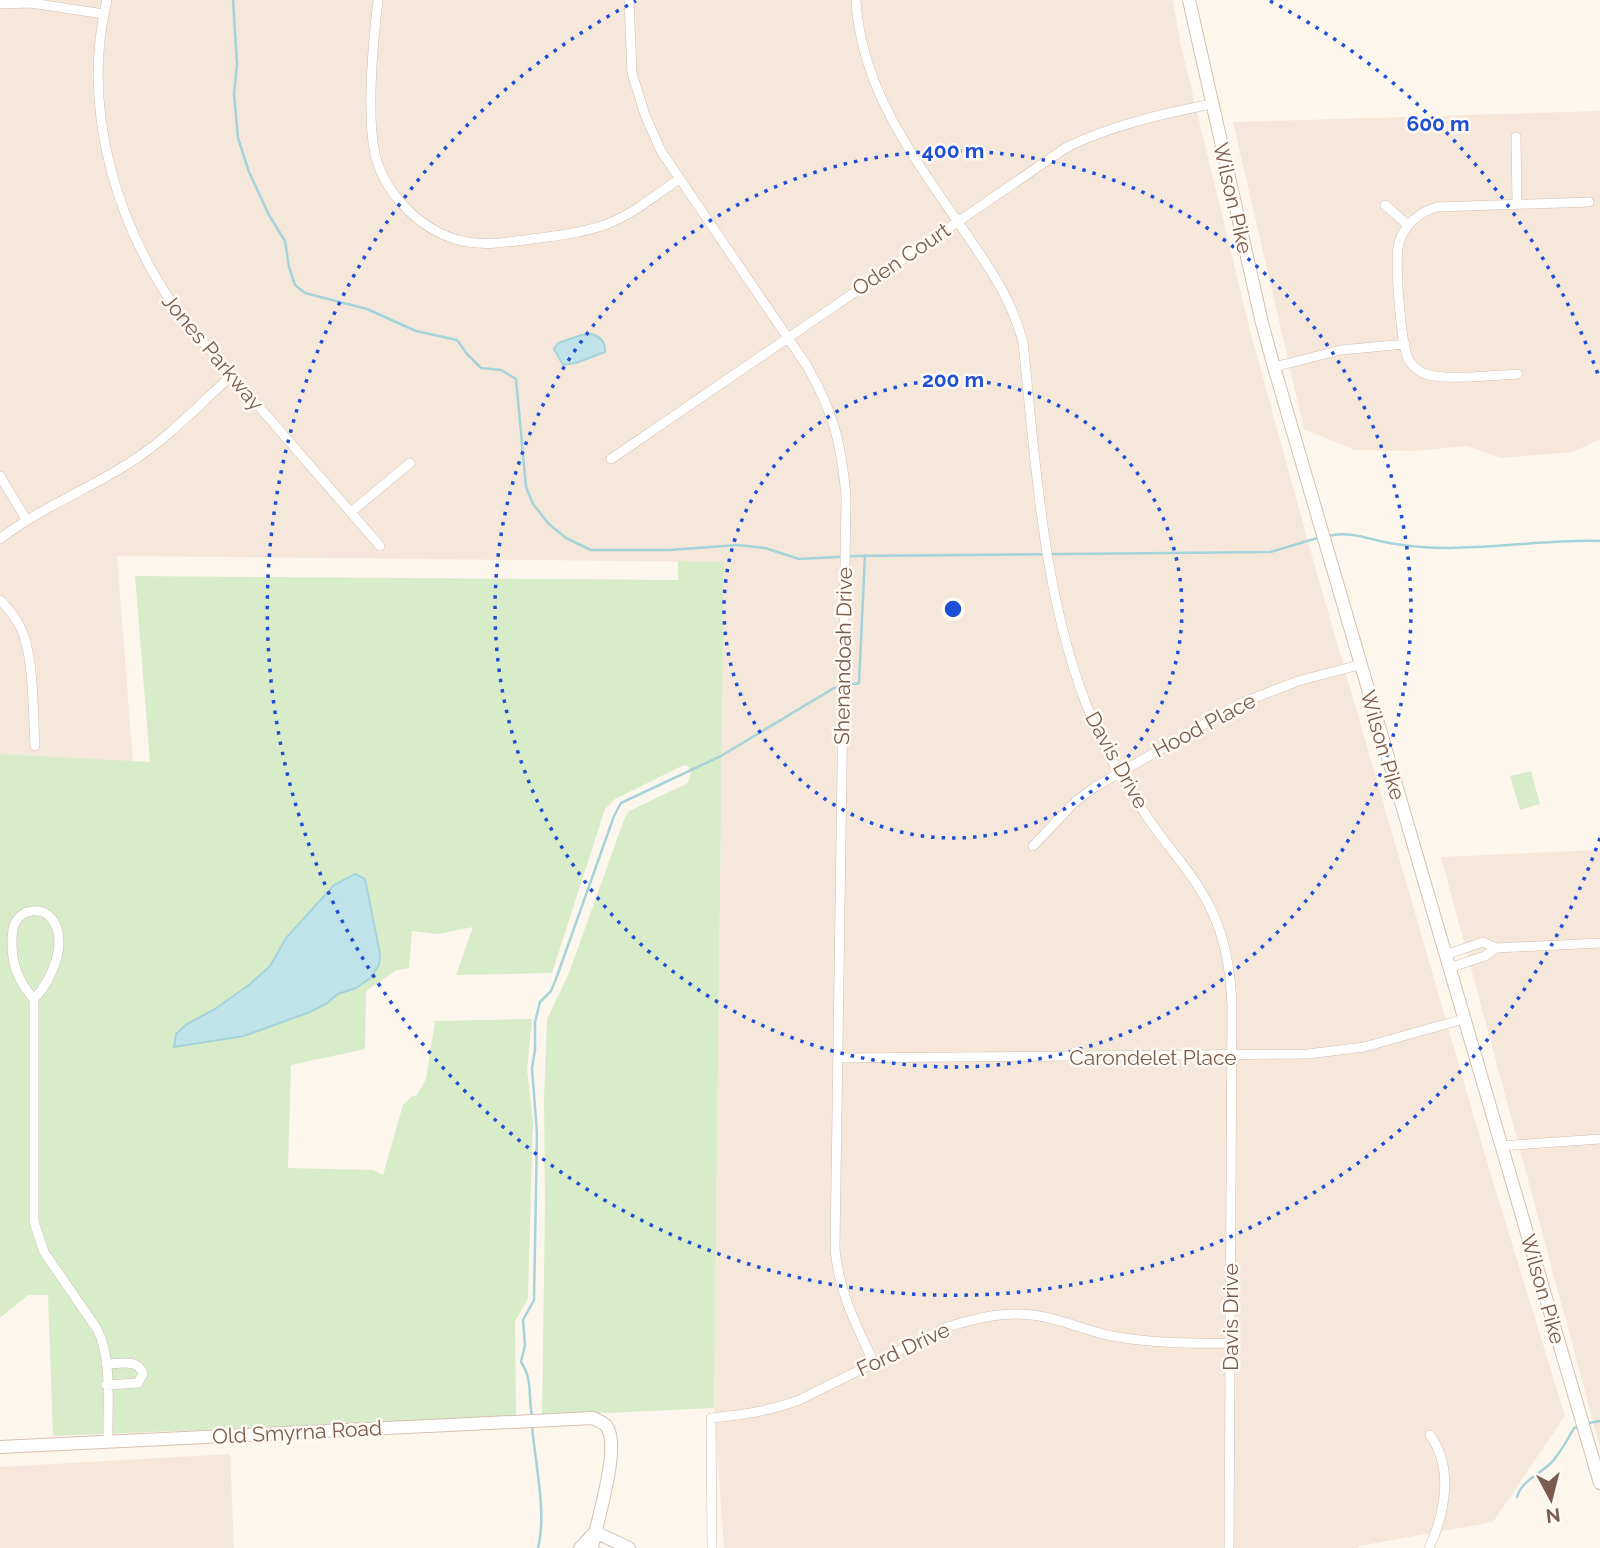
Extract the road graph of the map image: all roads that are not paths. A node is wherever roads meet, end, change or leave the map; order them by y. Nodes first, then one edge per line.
1 (107, 0) edge
2 (377, 0) edge
3 (629, 0) edge
4 (856, 0) edge
5 (1189, 0) edge
6 (0, 4) edge
7 (104, 14) junction
8 (1212, 104) junction
9 (1517, 137) dead end
10 (679, 179) junction
11 (1589, 202) dead end
12 (1517, 204) junction
13 (1385, 205) dead end
14 (958, 221) junction
15 (1408, 225) junction
16 (788, 336) junction
17 (1405, 344) junction
18 (1274, 367) junction
19 (1518, 374) dead end
20 (231, 376) junction
21 (611, 459) dead end
22 (410, 463) dead end
23 (0, 476) edge
24 (351, 512) junction
25 (26, 519) junction
26 (0, 540) edge
27 (380, 546) dead end
28 (0, 600) edge
29 (1359, 665) junction
30 (35, 746) dead end
31 (1118, 772) junction
32 (1033, 846) dead end
33 (1600, 943) edge
34 (1496, 948) junction
35 (1445, 955) junction
36 (1449, 968) junction
37 (34, 999) junction
38 (1464, 1019) junction
39 (1232, 1056) junction
40 (837, 1058) junction
41 (1600, 1139) edge
42 (1500, 1146) junction
43 (1229, 1343) junction
44 (874, 1363) junction
45 (106, 1364) junction
46 (106, 1385) junction
47 (1430, 1435) dead end
48 (108, 1442) junction
49 (0, 1447) edge
50 (1600, 1483) edge
51 (595, 1532) junction
52 (580, 1548) edge
53 (592, 1548) edge
54 (629, 1548) edge
55 (712, 1548) edge
56 (1229, 1548) edge
57 (1429, 1548) edge

1 - 7 street, Jones Parkway
2 - 10 street
3 - 10 street, Shenandoah Drive
4 - 14 street, Davis Drive
5 - 8 main road, Wilson Pike
6 - 7 street
7 - 20 street, Jones Parkway
8 - 14 street, Oden Court
8 - 18 main road, Wilson Pike
9 - 12 street
10 - 16 street, Shenandoah Drive
11 - 12 street
12 - 15 street
13 - 15 street
14 - 16 street, Oden Court
14 - 31 street, Davis Drive
15 - 17 street
16 - 21 street, Oden Court
16 - 40 street, Shenandoah Drive
17 - 18 street
17 - 19 street
18 - 29 main road, Wilson Pike
20 - 24 street, Jones Parkway
20 - 25 street
22 - 24 street
23 - 25 street
24 - 27 street, Jones Parkway
25 - 26 street
28 - 30 street
29 - 31 street, Hood Place
29 - 35 main road, Wilson Pike
31 - 32 street, Hood Place
31 - 39 street, Davis Drive
33 - 34 street
34 - 35 street
34 - 36 street
35 - 36 main road, Wilson Pike
36 - 38 main road, Wilson Pike
37 - 37 street
37 - 45 street
38 - 39 street, Carondelet Place
38 - 42 main road, Wilson Pike
39 - 40 street, Carondelet Place
39 - 43 street, Davis Drive
40 - 44 street, Shenandoah Drive
41 - 42 street
42 - 50 main road, Wilson Pike
43 - 44 street, Ford Drive
43 - 56 street, Davis Drive
44 - 55 street, Ford Drive
45 - 46 street
45 - 46 street
46 - 48 street
47 - 57 street
48 - 49 main road, Old Smyrna Road
48 - 51 main road, Old Smyrna Road
51 - 52 main road
51 - 53 main road
51 - 54 main road

